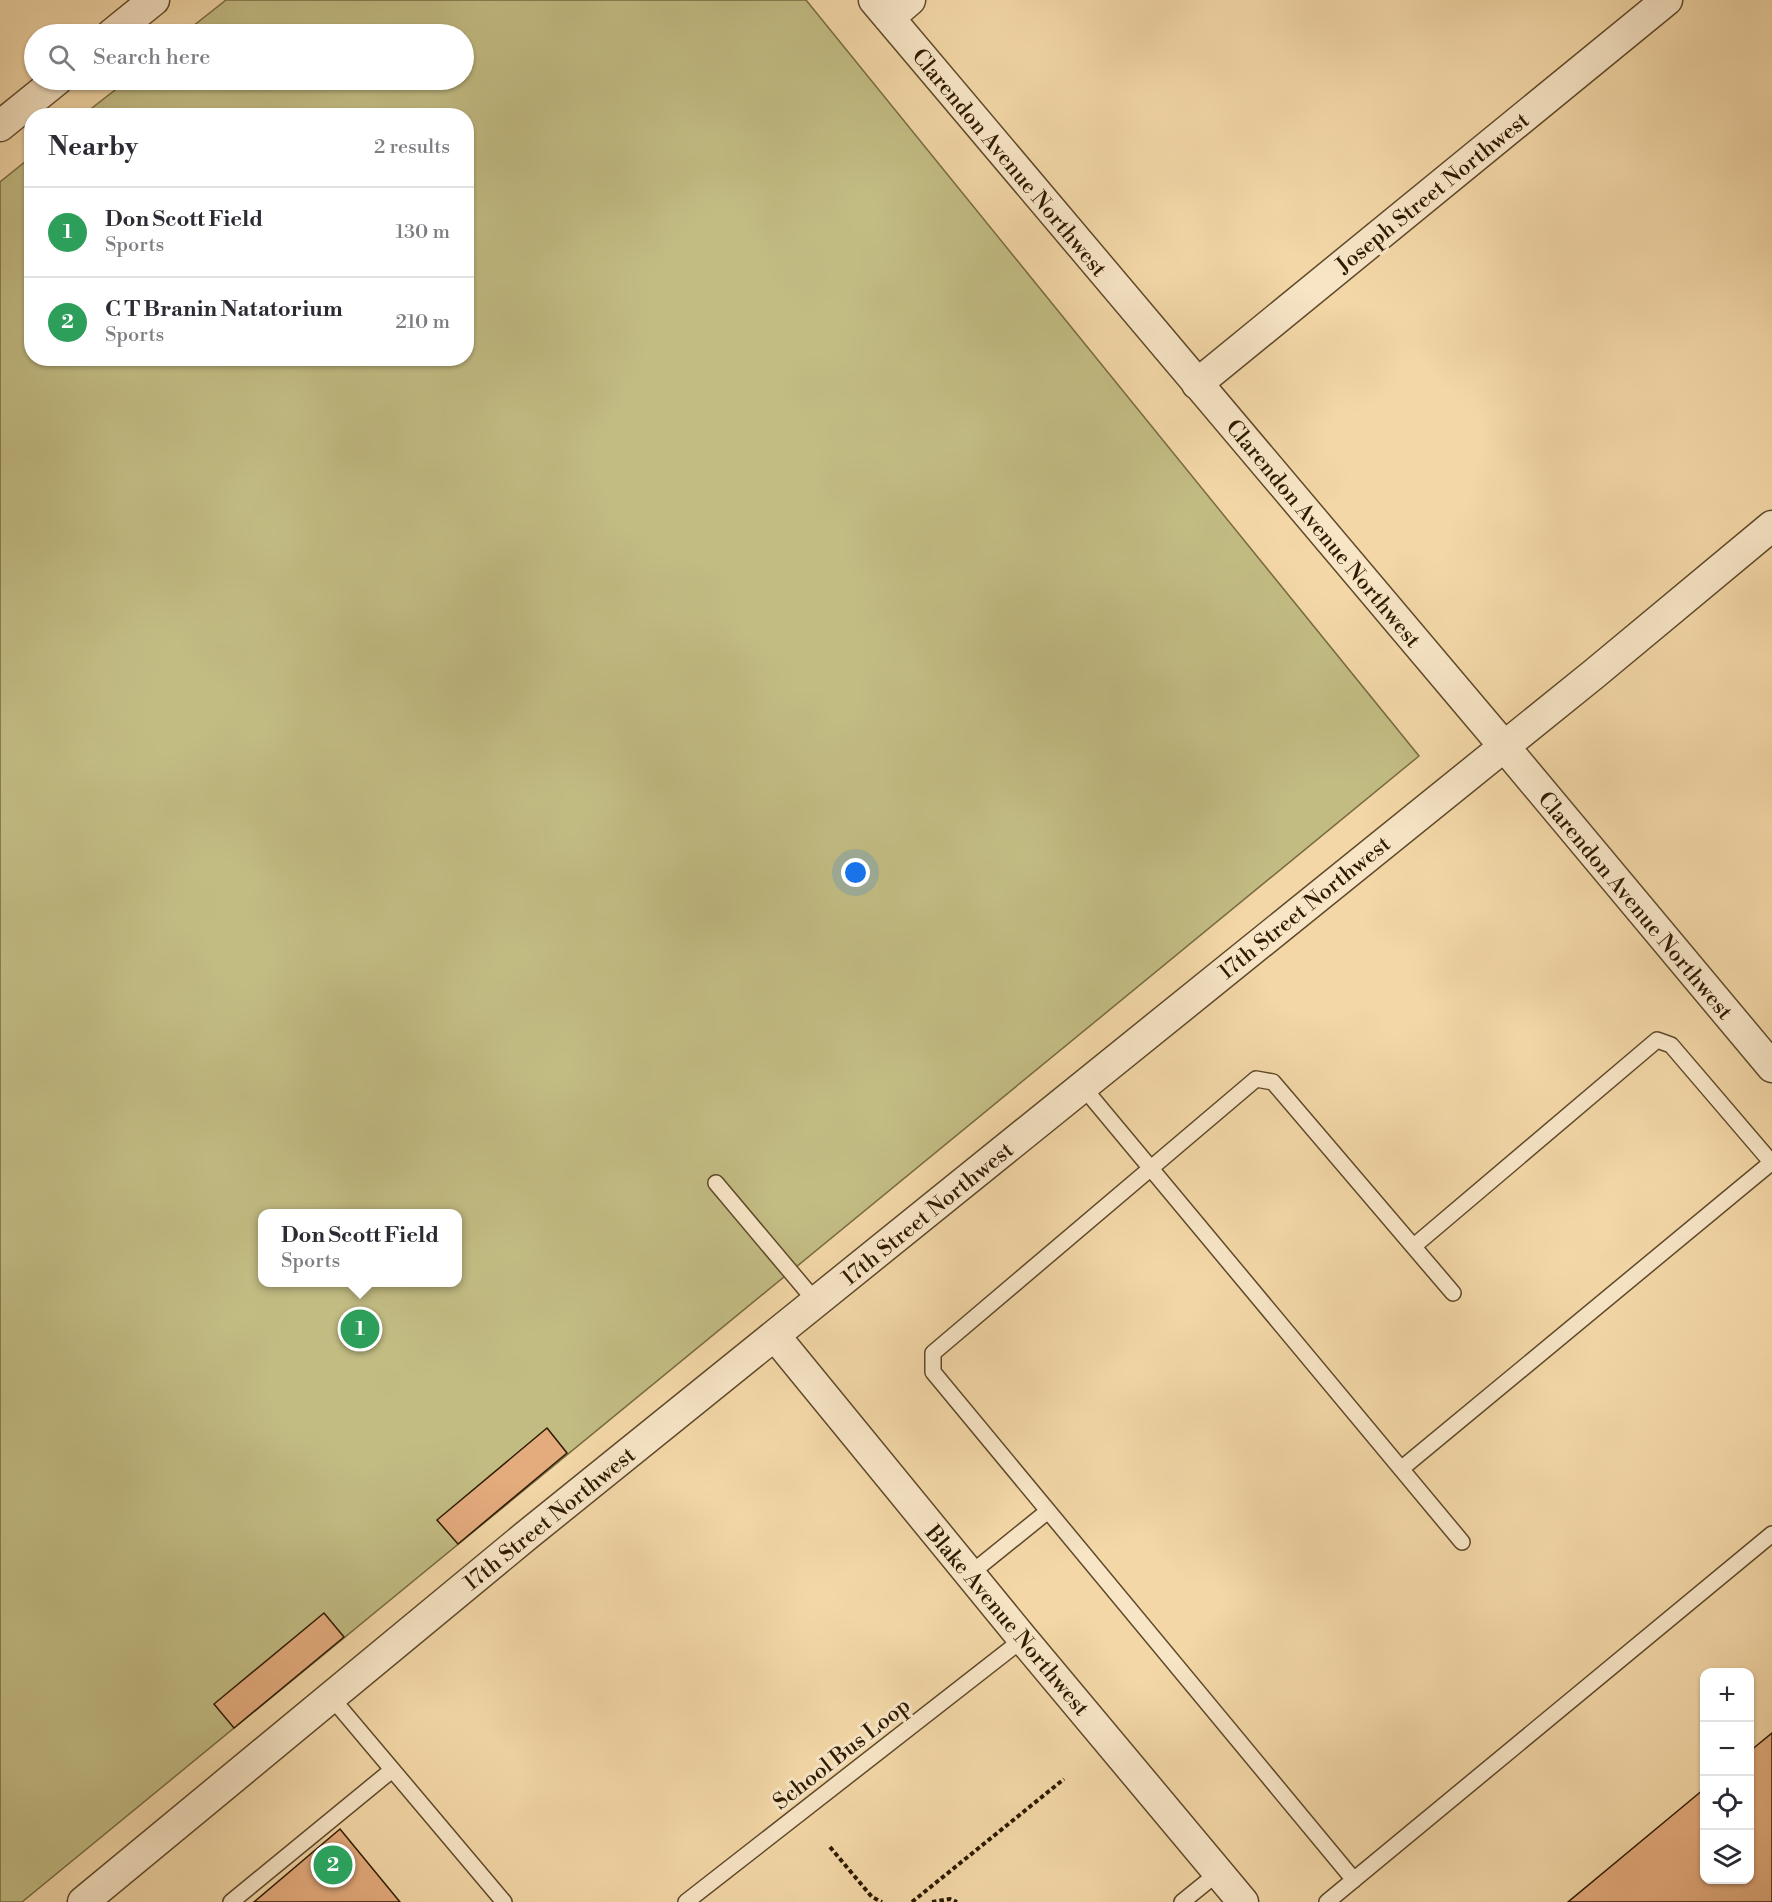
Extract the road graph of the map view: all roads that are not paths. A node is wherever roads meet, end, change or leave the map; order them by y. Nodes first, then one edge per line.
1 (154, 0) edge
2 (1667, 0) edge
3 (891, 6) edge
4 (124, 24) edge
5 (45, 90) edge
6 (0, 126) edge
7 (1197, 384) junction
8 (1772, 526) edge
9 (1503, 746) junction
10 (1772, 1067) edge
11 (1083, 1087) junction
12 (1772, 1163) edge
13 (1151, 1168) junction
14 (716, 1183) dead end
15 (1414, 1246) junction
16 (1453, 1293) dead end
17 (817, 1303) junction
18 (775, 1336) junction
19 (1401, 1469) junction
20 (1048, 1511) junction
21 (1772, 1534) edge
22 (1462, 1542) dead end
23 (970, 1574) junction
24 (1023, 1639) junction
25 (331, 1697) junction
26 (392, 1770) junction
27 (1218, 1872) junction
28 (1354, 1880) junction
29 (83, 1902) edge
30 (231, 1902) edge
31 (504, 1902) edge
32 (686, 1902) edge
33 (1182, 1902) edge
34 (1243, 1902) edge
35 (1327, 1902) edge

1 - 4 street
2 - 7 street, Joseph Street Northwest
3 - 7 street, Clarendon Avenue Northwest
5 - 6 street
7 - 9 street, Clarendon Avenue Northwest
8 - 9 street, 17th Street Northwest
9 - 10 street, Clarendon Avenue Northwest
9 - 11 street, 17th Street Northwest
11 - 13 lane
11 - 17 street, 17th Street Northwest
12 - 15 lane
12 - 19 lane
13 - 15 lane
13 - 19 lane
13 - 20 lane
14 - 17 lane
15 - 16 lane
17 - 18 street, 17th Street Northwest
18 - 23 street, Blake Avenue Northwest
18 - 25 street, 17th Street Northwest
19 - 22 lane
20 - 23 lane
20 - 28 lane
21 - 28 lane
23 - 24 street, Blake Avenue Northwest
24 - 27 street, Blake Avenue Northwest
24 - 32 lane, School Bus Loop
25 - 26 lane
25 - 29 street, 17th Street Northwest
26 - 30 lane
26 - 31 lane
27 - 33 lane
27 - 34 street, Blake Avenue Northwest
28 - 35 lane

